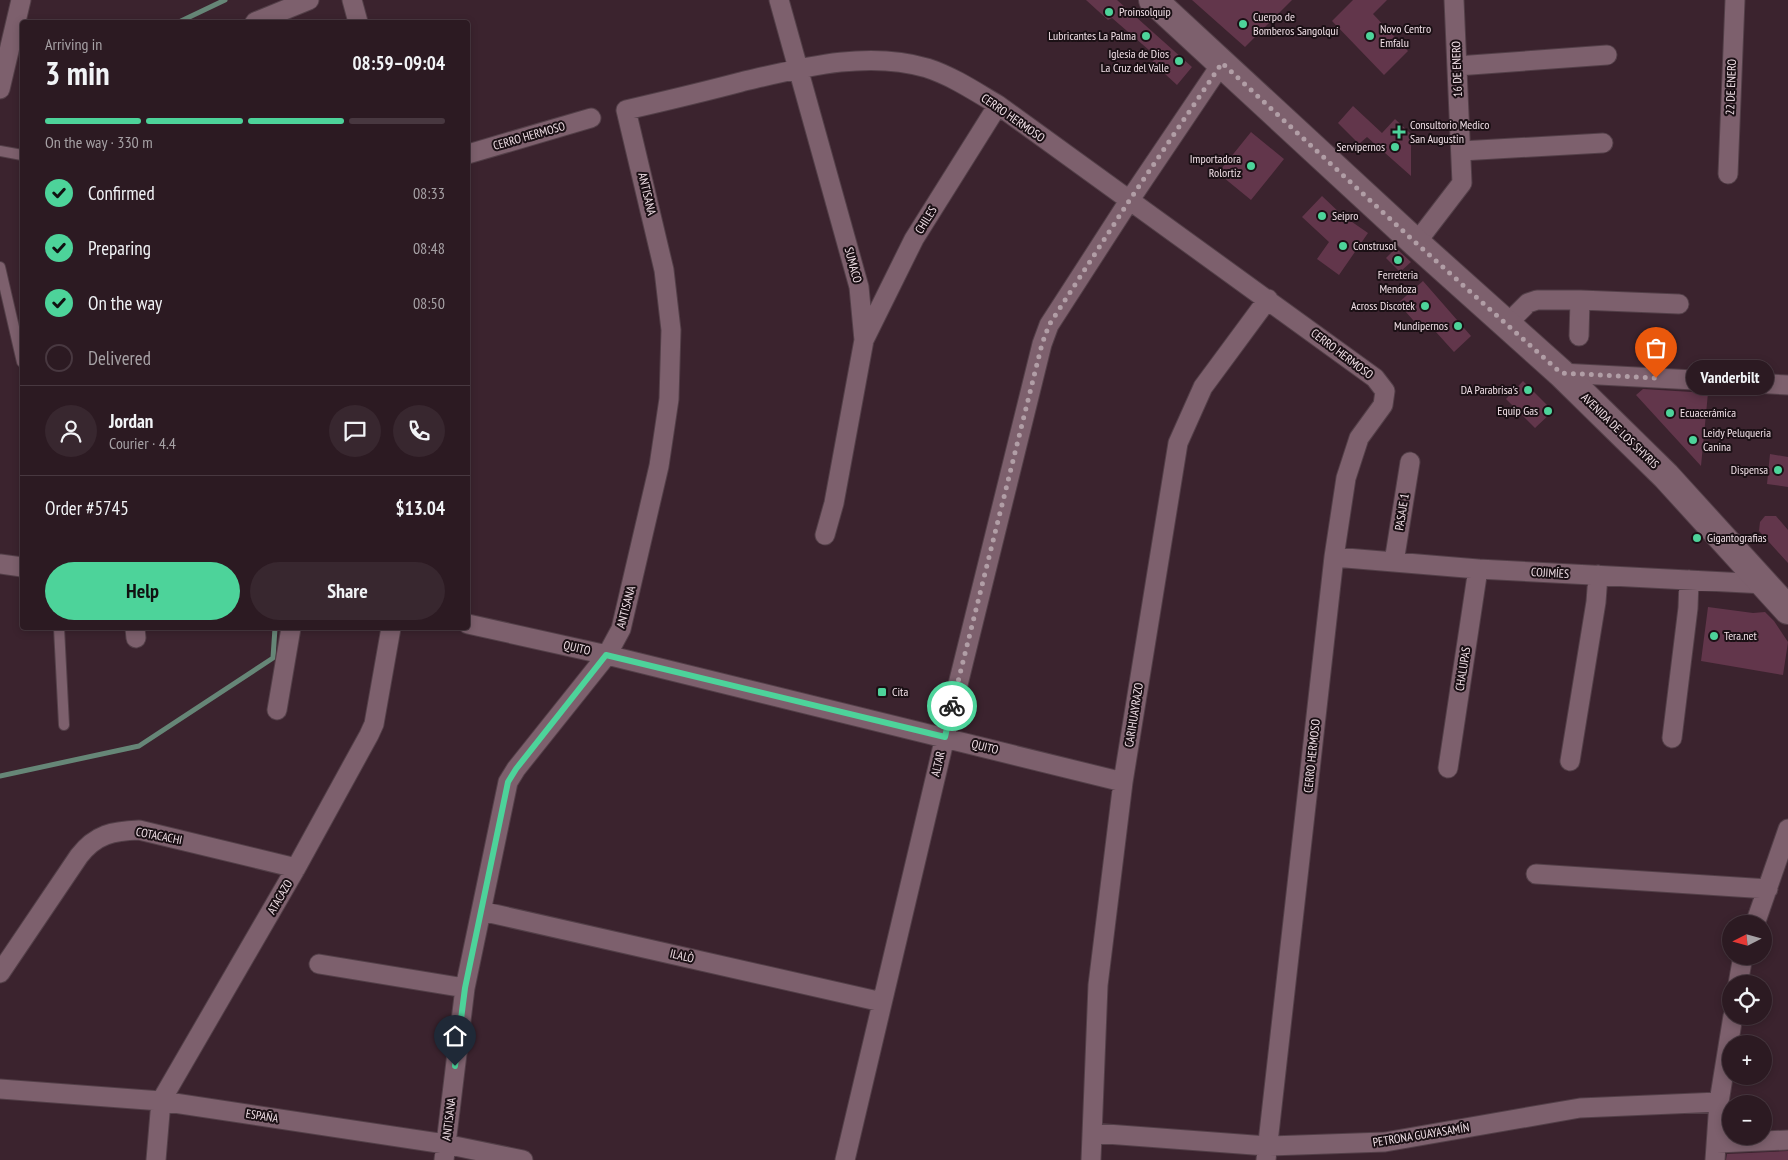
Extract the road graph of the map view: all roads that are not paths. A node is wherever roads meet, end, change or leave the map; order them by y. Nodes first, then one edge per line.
1 (21, 0) edge
2 (309, 0) edge
3 (352, 0) edge
4 (779, 0) edge
5 (1153, 0) edge
6 (1454, 0) edge
7 (1735, 0) edge
8 (261, 20) edge
9 (357, 20) edge
10 (18, 29) edge
11 (4, 54) edge
12 (1607, 55) dead end
13 (1222, 63) junction
14 (1457, 66) junction
15 (799, 68) junction
16 (0, 89) edge
17 (998, 105) junction
18 (626, 110) joint
19 (591, 118) dead end
20 (1603, 143) dead end
21 (0, 150) edge
22 (1460, 151) junction
23 (470, 153) edge
24 (20, 155) edge
25 (1728, 174) dead end
26 (1129, 201) junction
27 (1416, 243) junction
28 (0, 267) edge
29 (1268, 299) junction
30 (1580, 300) junction
31 (1680, 304) dead end
32 (1507, 324) junction
33 (1579, 336) dead end
34 (864, 340) junction
35 (20, 353) edge
36 (1561, 373) junction
37 (1788, 385) edge
38 (1410, 462) dead end
39 (825, 535) dead end
40 (1334, 557) junction
41 (1394, 562) junction
42 (0, 564) edge
43 (20, 567) edge
44 (1478, 569) junction
45 (1598, 575) junction
46 (1689, 580) junction
47 (1766, 584) junction
48 (1788, 610) edge
49 (470, 624) edge
50 (59, 630) edge
51 (291, 630) edge
52 (391, 630) edge
53 (606, 655) junction
54 (277, 710) dead end
55 (64, 725) dead end
56 (945, 737) junction
57 (1672, 738) dead end
58 (1570, 760) dead end
59 (1448, 768) dead end
60 (1123, 782) junction
61 (1788, 829) edge
62 (296, 868) junction
63 (1536, 874) dead end
64 (1768, 889) junction
65 (481, 911) junction
66 (1758, 915) edge
67 (319, 964) dead end
68 (0, 973) edge
69 (465, 988) junction
70 (882, 1002) junction
71 (1731, 1025) edge
72 (0, 1089) edge
73 (161, 1101) junction
74 (1719, 1102) junction
75 (1093, 1133) junction
76 (1788, 1140) edge
77 (445, 1152) edge
78 (1716, 1152) edge
79 (1267, 1153) edge
80 (156, 1160) edge
81 (522, 1160) edge
82 (845, 1160) edge
83 (1091, 1160) edge

1 - 10 street
2 - 8 street
3 - 9 street
4 - 15 street, SUMACO
5 - 13 main road, AVENIDA DE LOS SHYRIS
6 - 14 street, 16 DE ENERO
7 - 25 street, 22 DE ENERO
10 - 11 street
11 - 16 street
12 - 14 street
13 - 26 street, ALTAR
13 - 27 main road, AVENIDA DE LOS SHYRIS
14 - 22 street, 16 DE ENERO
15 - 17 street, CERRO HERMOSO
15 - 18 street, CERRO HERMOSO
15 - 34 street, SUMACO
17 - 26 street, CERRO HERMOSO
17 - 34 street, CHILES
18 - 53 street, ANTISANA
19 - 23 street, CERRO HERMOSO
20 - 22 street
21 - 24 lane
22 - 27 street, 16 DE ENERO
26 - 29 street, CERRO HERMOSO
26 - 56 street, ALTAR
27 - 32 main road, AVENIDA DE LOS SHYRIS
28 - 35 lane
29 - 40 street, CERRO HERMOSO
29 - 60 street, CARIHUAYRAZO
30 - 31 street
30 - 32 street
30 - 33 street
32 - 36 main road, AVENIDA DE LOS SHYRIS
34 - 39 street, SUMACO
36 - 37 street
36 - 47 main road, AVENIDA DE LOS SHYRIS
38 - 41 street, PASAJE 1
40 - 41 street, COJIMÍES
40 - 79 street, CERRO HERMOSO
41 - 44 street, COJIMÍES
42 - 43 street
44 - 45 street, COJIMÍES
44 - 59 street, CHALUPAS
45 - 46 street, COJIMÍES
45 - 58 street
46 - 47 street, COJIMÍES
46 - 57 street
47 - 48 main road, AVENIDA DE LOS SHYRIS
49 - 53 street, QUITO
50 - 55 lane
51 - 54 street
52 - 62 street, ATACAZO
53 - 56 street, QUITO
53 - 65 street, ANTISANA
56 - 60 street, QUITO
56 - 70 street, ALTAR
60 - 75 street, CARIHUAYRAZO
61 - 64 street
62 - 68 street, COTACACHI
62 - 73 street, ATACAZO
63 - 64 street
64 - 66 street
65 - 69 street, ANTISANA
65 - 70 street, ILALÒ
67 - 69 street
69 - 77 street, ANTISANA
70 - 82 street, ALTAR
71 - 74 street
72 - 73 street, ESPAÑA
73 - 77 street, ESPAÑA
73 - 80 street, ATACAZO
74 - 78 street
74 - 79 street, PETRONA GUAYASAMÍN
75 - 79 street, PETRONA GUAYASAMÍN
75 - 83 street, CARIHUAYRAZO
76 - 78 street
77 - 81 street, ESPAÑA

